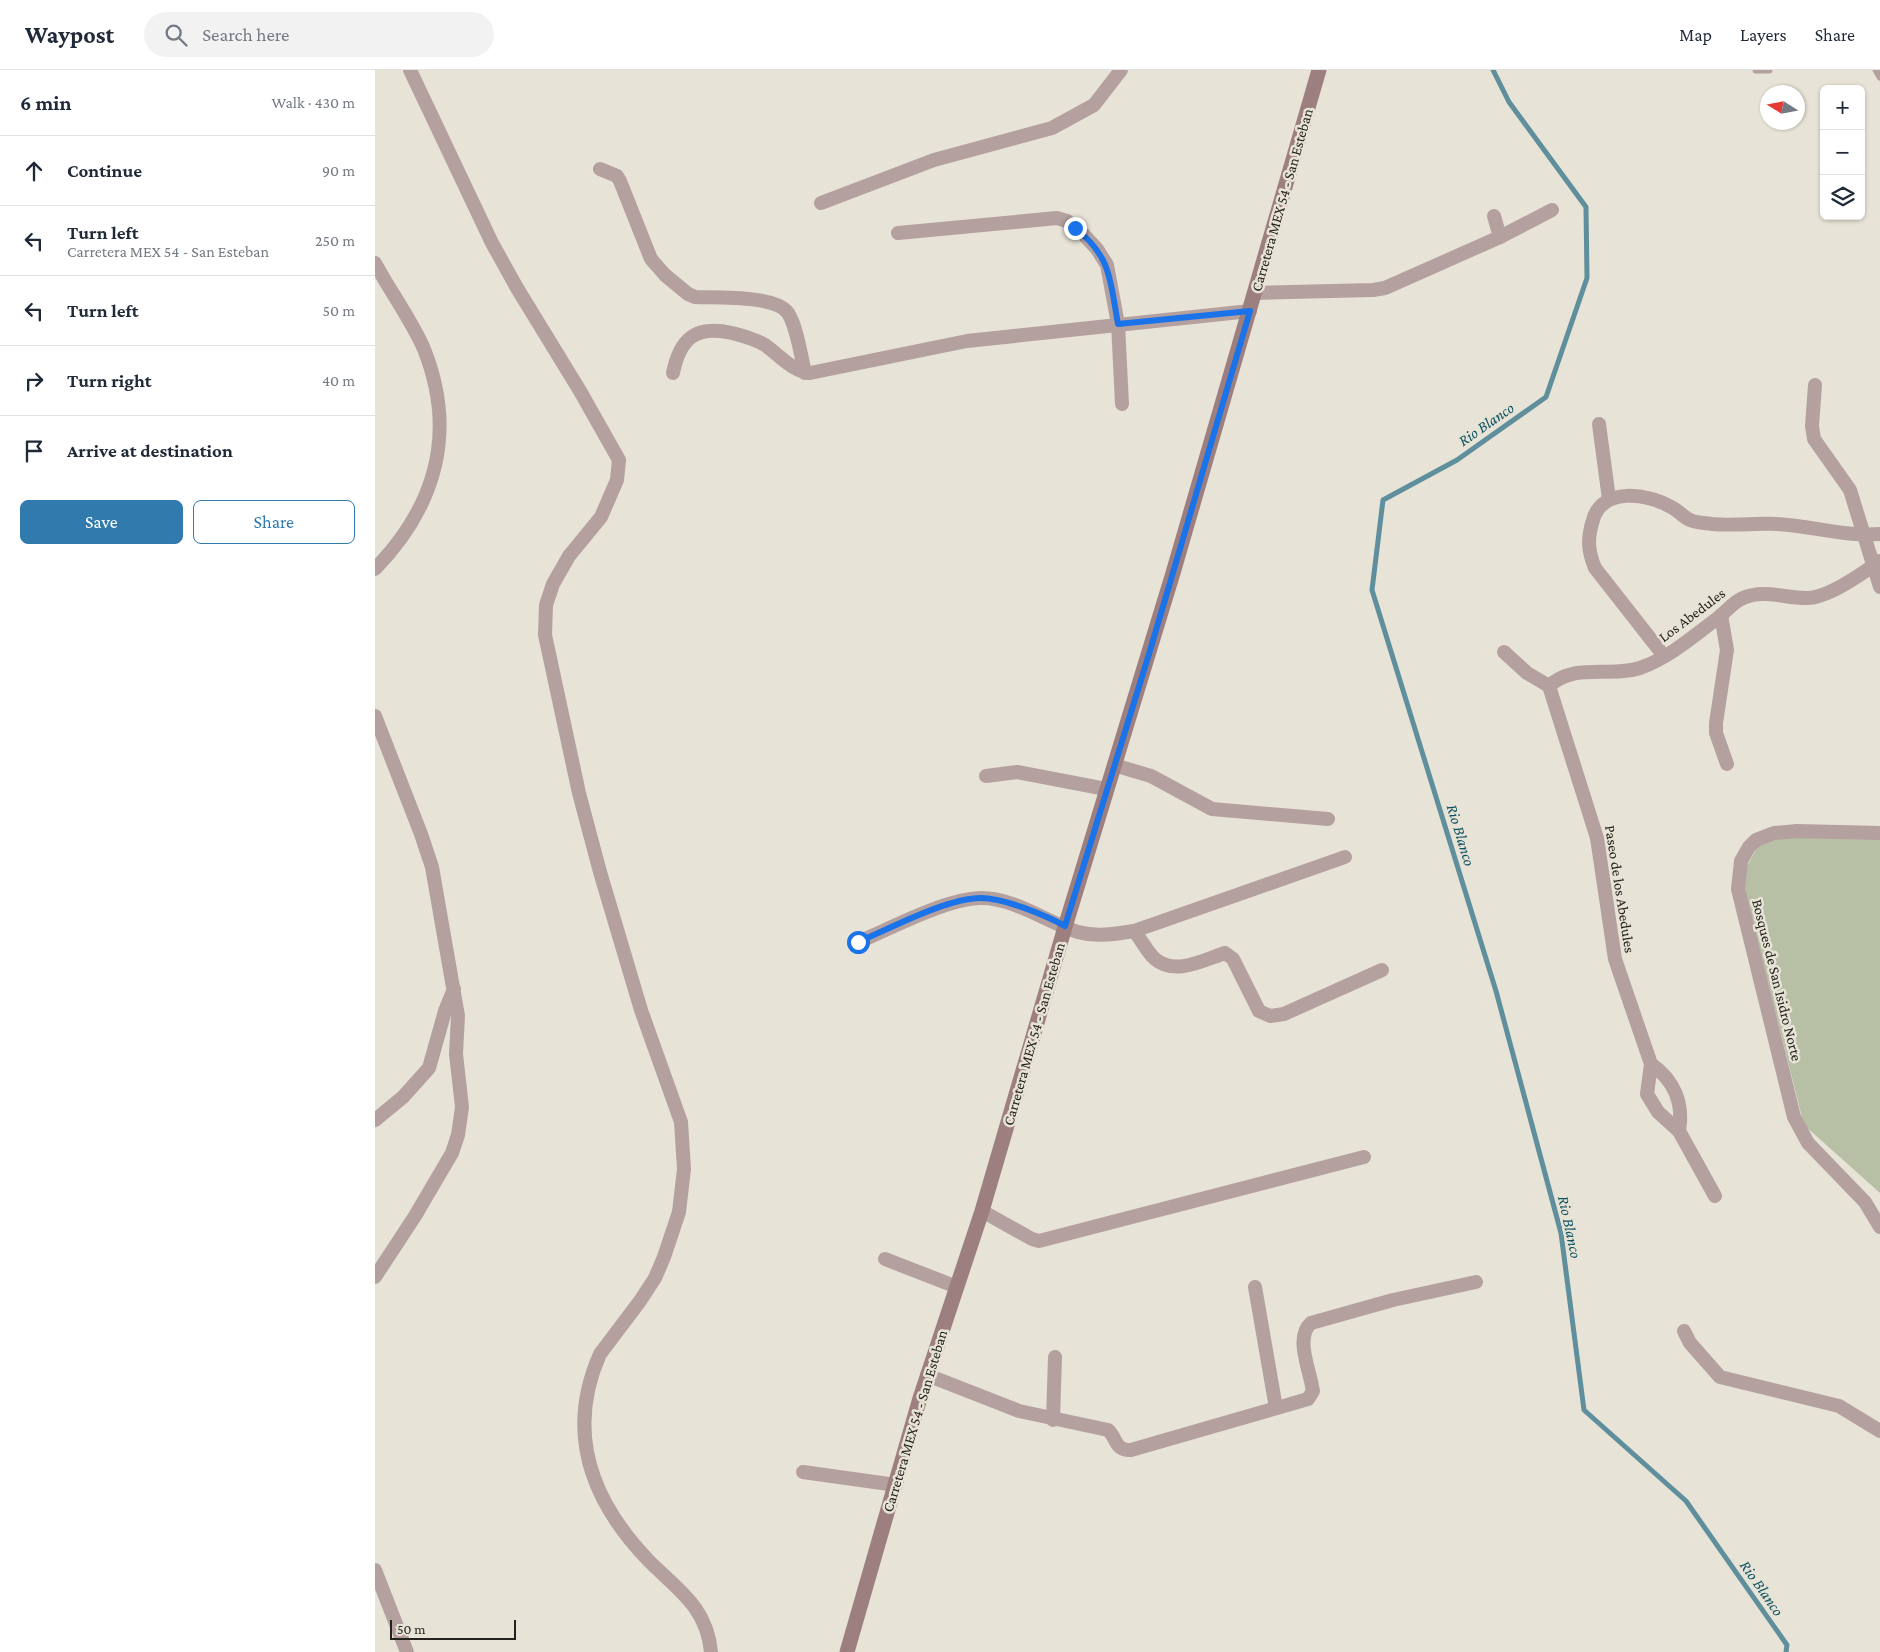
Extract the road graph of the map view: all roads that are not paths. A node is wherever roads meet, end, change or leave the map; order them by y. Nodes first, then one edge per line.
1 (410, 70) edge
2 (1121, 70) edge
3 (1319, 70) edge
4 (1757, 70) edge
5 (1769, 70) edge
6 (1875, 70) edge
7 (1880, 77) edge
8 (600, 169) dead end
9 (821, 203) dead end
10 (1552, 210) dead end
11 (1494, 216) dead end
12 (898, 234) dead end
13 (1500, 237) junction
14 (375, 263) edge
15 (1255, 293) junction
16 (1250, 311) junction
17 (1118, 324) junction
18 (673, 373) dead end
19 (805, 373) junction
20 (1815, 385) dead end
21 (1122, 404) dead end
22 (1599, 424) dead end
23 (1609, 499) junction
24 (1880, 534) edge
25 (1864, 535) junction
26 (1876, 564) edge
27 (375, 569) edge
28 (1880, 587) edge
29 (1721, 615) junction
30 (1503, 652) dead end
31 (1664, 656) junction
32 (1549, 686) junction
33 (375, 716) edge
34 (1727, 764) dead end
35 (1114, 765) junction
36 (986, 776) dead end
37 (1106, 789) junction
38 (1328, 820) dead end
39 (1880, 833) edge
40 (1345, 858) dead end
41 (1065, 926) junction
42 (1135, 931) junction
43 (858, 942) dead end
44 (1382, 970) dead end
45 (454, 989) junction
46 (1651, 1064) junction
47 (375, 1120) edge
48 (1679, 1131) junction
49 (1364, 1157) dead end
50 (1715, 1196) dead end
51 (982, 1211) junction
52 (1880, 1227) edge
53 (885, 1259) dead end
54 (377, 1268) edge
55 (1476, 1282) dead end
56 (957, 1287) junction
57 (1255, 1287) dead end
58 (1684, 1331) dead end
59 (1055, 1357) dead end
60 (927, 1375) junction
61 (1276, 1408) junction
62 (1053, 1420) junction
63 (1880, 1431) edge
64 (803, 1472) dead end
65 (896, 1485) junction
66 (375, 1570) edge
67 (407, 1652) edge
68 (711, 1652) edge
69 (847, 1652) edge

1 - 68 street
2 - 9 street
3 - 15 street, Carretera MEX 54 - San Esteban
4 - 5 lane
6 - 7 lane
8 - 19 street
10 - 13 street
11 - 13 street
12 - 17 street
13 - 15 street
14 - 27 street
15 - 16 street, Carretera MEX 54 - San Esteban
16 - 17 street
16 - 35 street, Carretera MEX 54 - San Esteban
17 - 19 street
17 - 21 street
18 - 19 street
20 - 25 street
22 - 23 street
23 - 25 street
23 - 31 street
24 - 25 street
25 - 26 street
26 - 28 street
26 - 29 street, Los Abedules
29 - 31 street, Los Abedules
29 - 34 street
30 - 32 street
31 - 32 street, Los Abedules
32 - 46 street, Paseo de los Abedules
33 - 45 street
35 - 37 street, Carretera MEX 54 - San Esteban
35 - 38 street
36 - 37 street
37 - 41 street, Carretera MEX 54 - San Esteban
39 - 52 street, Bosques de San Isidro Norte
40 - 42 street
41 - 42 street
41 - 43 street
41 - 51 street, Carretera MEX 54 - San Esteban
42 - 44 street
45 - 47 street
45 - 54 street
46 - 48 street, Paseo de los Abedules
46 - 48 street, Paseo de los Abedules
48 - 50 street, Paseo de los Abedules
49 - 51 street
51 - 56 street, Carretera MEX 54 - San Esteban
53 - 56 street
55 - 61 street
56 - 60 street, Carretera MEX 54 - San Esteban
57 - 61 street
58 - 63 street
59 - 62 street
60 - 62 street
60 - 65 street, Carretera MEX 54 - San Esteban
61 - 62 street
64 - 65 street
65 - 69 street, Carretera MEX 54 - San Esteban
66 - 67 street

